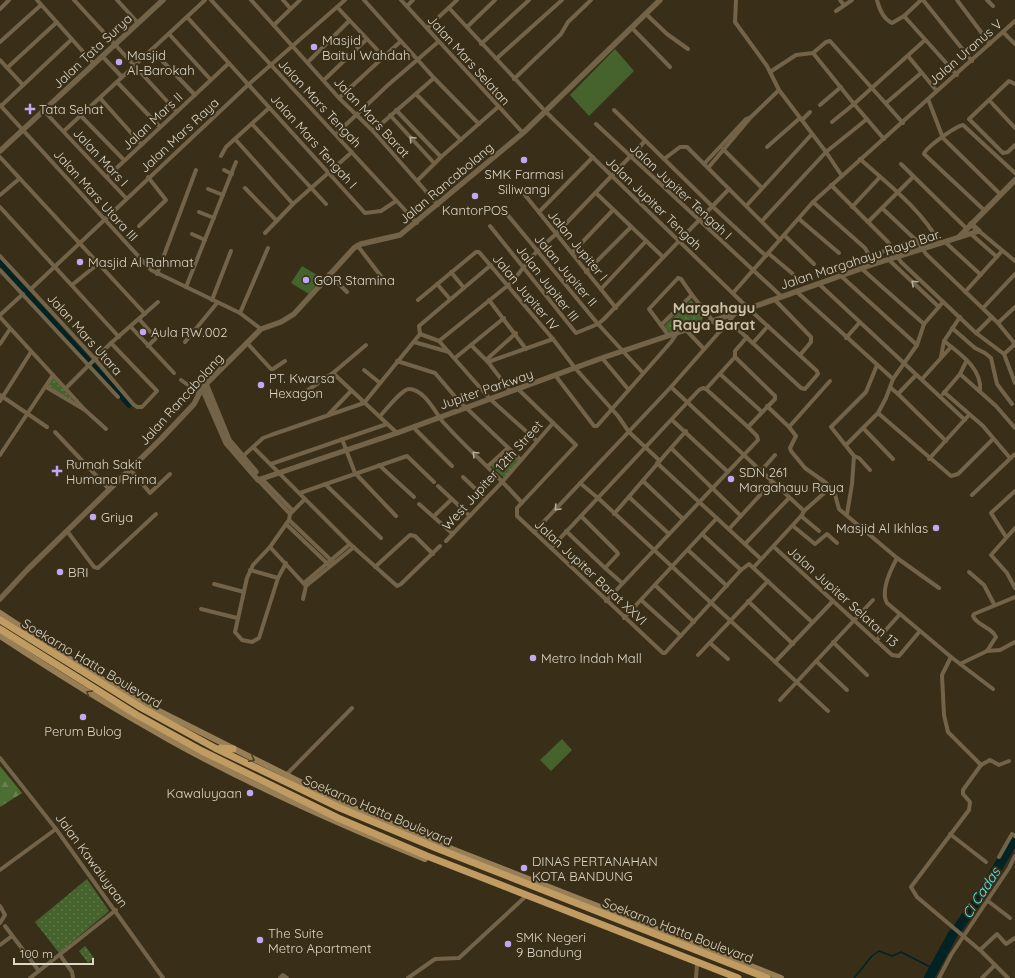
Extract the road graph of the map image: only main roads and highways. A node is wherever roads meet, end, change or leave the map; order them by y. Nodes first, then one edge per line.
1 (0, 613) edge
2 (0, 620) edge
3 (0, 629) edge
4 (0, 636) edge
5 (130, 702) junction
6 (140, 708) junction
7 (124, 711) junction
8 (137, 715) junction
9 (215, 748) junction
10 (233, 750) junction
11 (202, 751) junction
12 (208, 760) junction
13 (410, 848) junction
14 (421, 857) junction
15 (548, 887) junction
16 (561, 898) junction
17 (606, 928) junction
18 (700, 952) junction
19 (714, 952) junction
20 (728, 978) edge
21 (738, 978) edge
22 (767, 978) edge
23 (781, 978) edge

1 - 10 main road
2 - 5 highway, Soekarno Hatta Boulevard
3 - 7 highway, Soekarno Hatta Boulevard
7 -> 4 main road
5 - 6 highway, Soekarno Hatta Boulevard
5 - 7 highway
6 - 8 highway
6 - 9 highway, Soekarno Hatta Boulevard
7 - 8 highway, Soekarno Hatta Boulevard
7 - 12 main road
8 - 11 highway, Soekarno Hatta Boulevard
9 - 10 highway
9 - 16 highway, Soekarno Hatta Boulevard
10 -> 15 main road
11 - 12 highway
11 - 13 highway, Soekarno Hatta Boulevard
12 - 14 main road
13 - 14 highway
13 - 17 highway, Soekarno Hatta Boulevard
14 - 17 main road
15 - 16 highway
15 - 19 main road
16 - 18 highway, Soekarno Hatta Boulevard
17 - 20 main road
17 - 21 highway, Soekarno Hatta Boulevard
18 - 19 highway
18 - 22 highway, Soekarno Hatta Boulevard
19 - 23 main road

